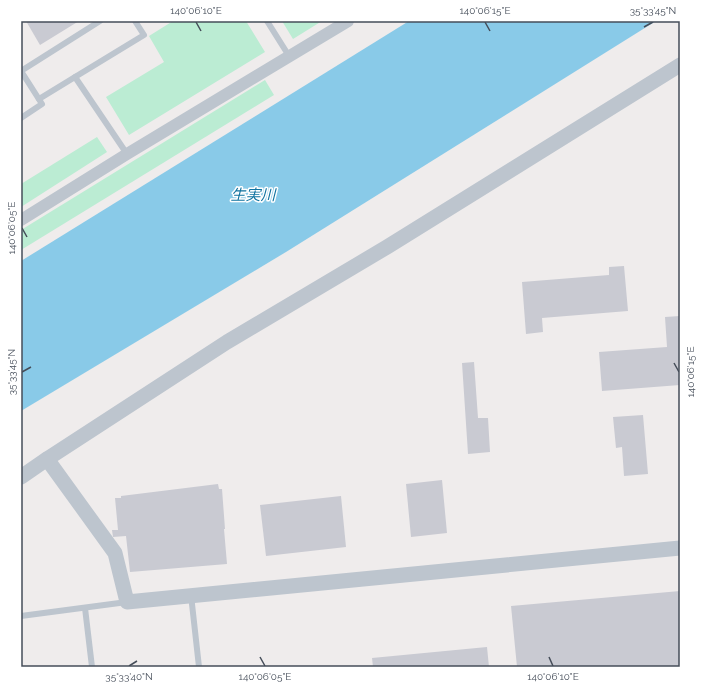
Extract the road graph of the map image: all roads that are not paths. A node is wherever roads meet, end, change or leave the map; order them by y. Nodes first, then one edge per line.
1 (100, 21) edge
2 (135, 21) edge
3 (267, 21) edge
4 (348, 21) edge
5 (289, 56) junction
6 (680, 65) edge
7 (21, 71) edge
8 (75, 77) junction
9 (39, 99) junction
10 (21, 118) edge
11 (127, 154) junction
12 (21, 220) edge
13 (46, 459) junction
14 (21, 476) edge
15 (680, 548) edge
16 (191, 595) junction
17 (127, 602) junction
18 (85, 608) junction
19 (21, 616) edge
20 (92, 667) edge
21 (199, 667) edge

1 - 7 lane
2 - 8 lane
3 - 5 lane
4 - 5 street
5 - 11 street
6 - 13 street
7 - 9 lane
8 - 9 lane
8 - 11 lane
9 - 10 lane
11 - 12 street
13 - 14 street
13 - 17 street
15 - 16 street
16 - 17 street
16 - 21 lane
17 - 18 lane
18 - 19 lane
18 - 20 lane

